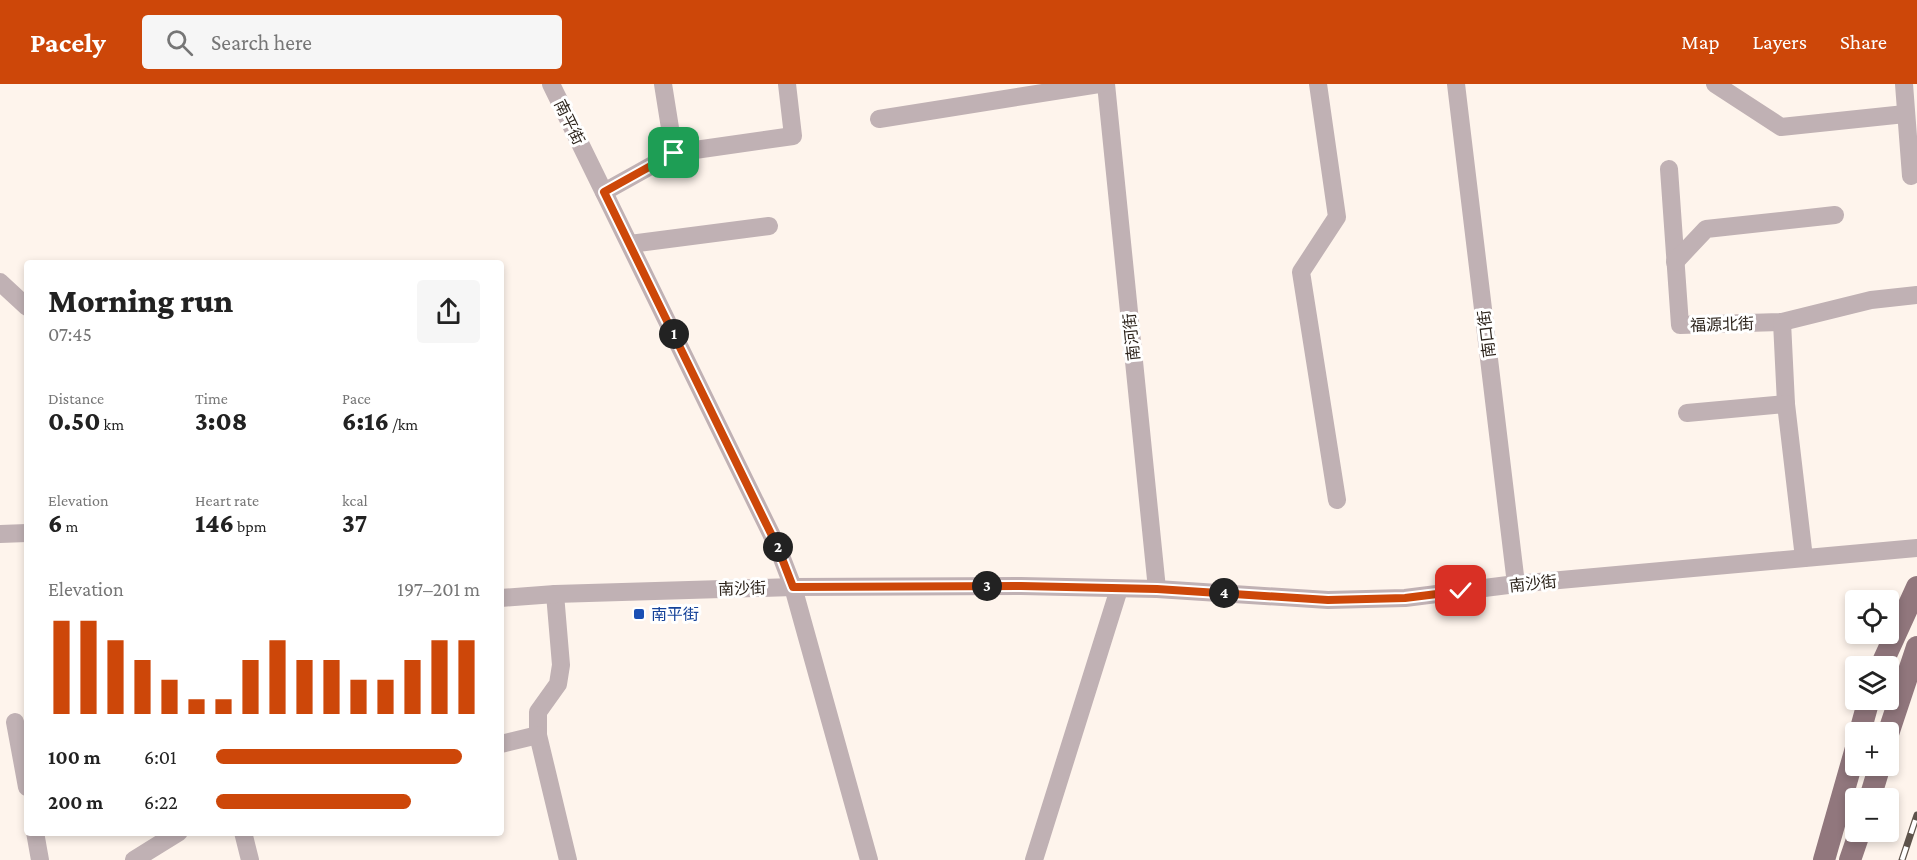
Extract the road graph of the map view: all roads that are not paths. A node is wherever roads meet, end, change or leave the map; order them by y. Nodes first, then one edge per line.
1 (552, 84) edge
2 (663, 84) edge
3 (787, 84) edge
4 (1100, 84) edge
5 (1106, 84) edge
6 (1318, 84) edge
7 (1456, 84) edge
8 (1715, 84) edge
9 (1904, 84) edge
10 (1905, 114) junction
11 (879, 119) dead end
12 (674, 153) junction
13 (1669, 169) dead end
14 (1911, 176) dead end
15 (604, 192) junction
16 (1835, 215) dead end
17 (770, 225) dead end
18 (630, 244) junction
19 (1676, 262) junction
20 (0, 282) edge
21 (1917, 295) edge
22 (24, 304) edge
23 (1782, 322) junction
24 (1786, 404) junction
25 (1687, 413) dead end
26 (1337, 500) dead end
27 (24, 533) edge
28 (0, 534) edge
29 (1917, 548) edge
30 (1804, 558) junction
31 (1516, 584) junction
32 (793, 587) junction
33 (1917, 587) edge
34 (1119, 589) junction
35 (1157, 589) junction
36 (555, 594) junction
37 (504, 598) edge
38 (1917, 646) edge
39 (1886, 656) edge
40 (14, 722) edge
41 (1892, 722) edge
42 (538, 735) junction
43 (504, 743) edge
44 (24, 773) edge
45 (1848, 776) edge
46 (36, 836) edge
47 (172, 836) edge
48 (244, 836) edge
49 (1856, 842) edge
50 (40, 860) edge
51 (134, 860) edge
52 (250, 860) edge
53 (568, 860) edge
54 (869, 860) edge
55 (1034, 860) edge
56 (1824, 860) edge
57 (1850, 860) edge

1 - 15 street, 南平街
2 - 12 street
3 - 12 street
4 - 11 street
5 - 35 street, 南河街
6 - 26 street
7 - 31 street, 南口街
8 - 10 street
9 - 10 street
10 - 14 street
12 - 15 street
13 - 19 street, 福源北街
15 - 18 street, 南平街
16 - 19 street
17 - 18 street
18 - 32 street, 南平街
19 - 23 street, 福源北街
20 - 22 street
21 - 23 street, 福源北街
23 - 24 street
24 - 25 street
24 - 30 street
27 - 28 street
29 - 30 street, 南沙街
30 - 31 street, 南沙街
31 - 35 street, 南沙街
32 - 34 street, 南沙街
32 - 36 street, 南沙街
32 - 54 street, 南平街
33 - 39 main road
34 - 35 street, 南沙街
34 - 55 street
36 - 37 street, 南沙街
36 - 42 street
38 - 41 main road
40 - 44 street
42 - 43 street
42 - 53 street
45 - 56 main road
46 - 50 street
47 - 51 street
48 - 52 street
49 - 57 main road

